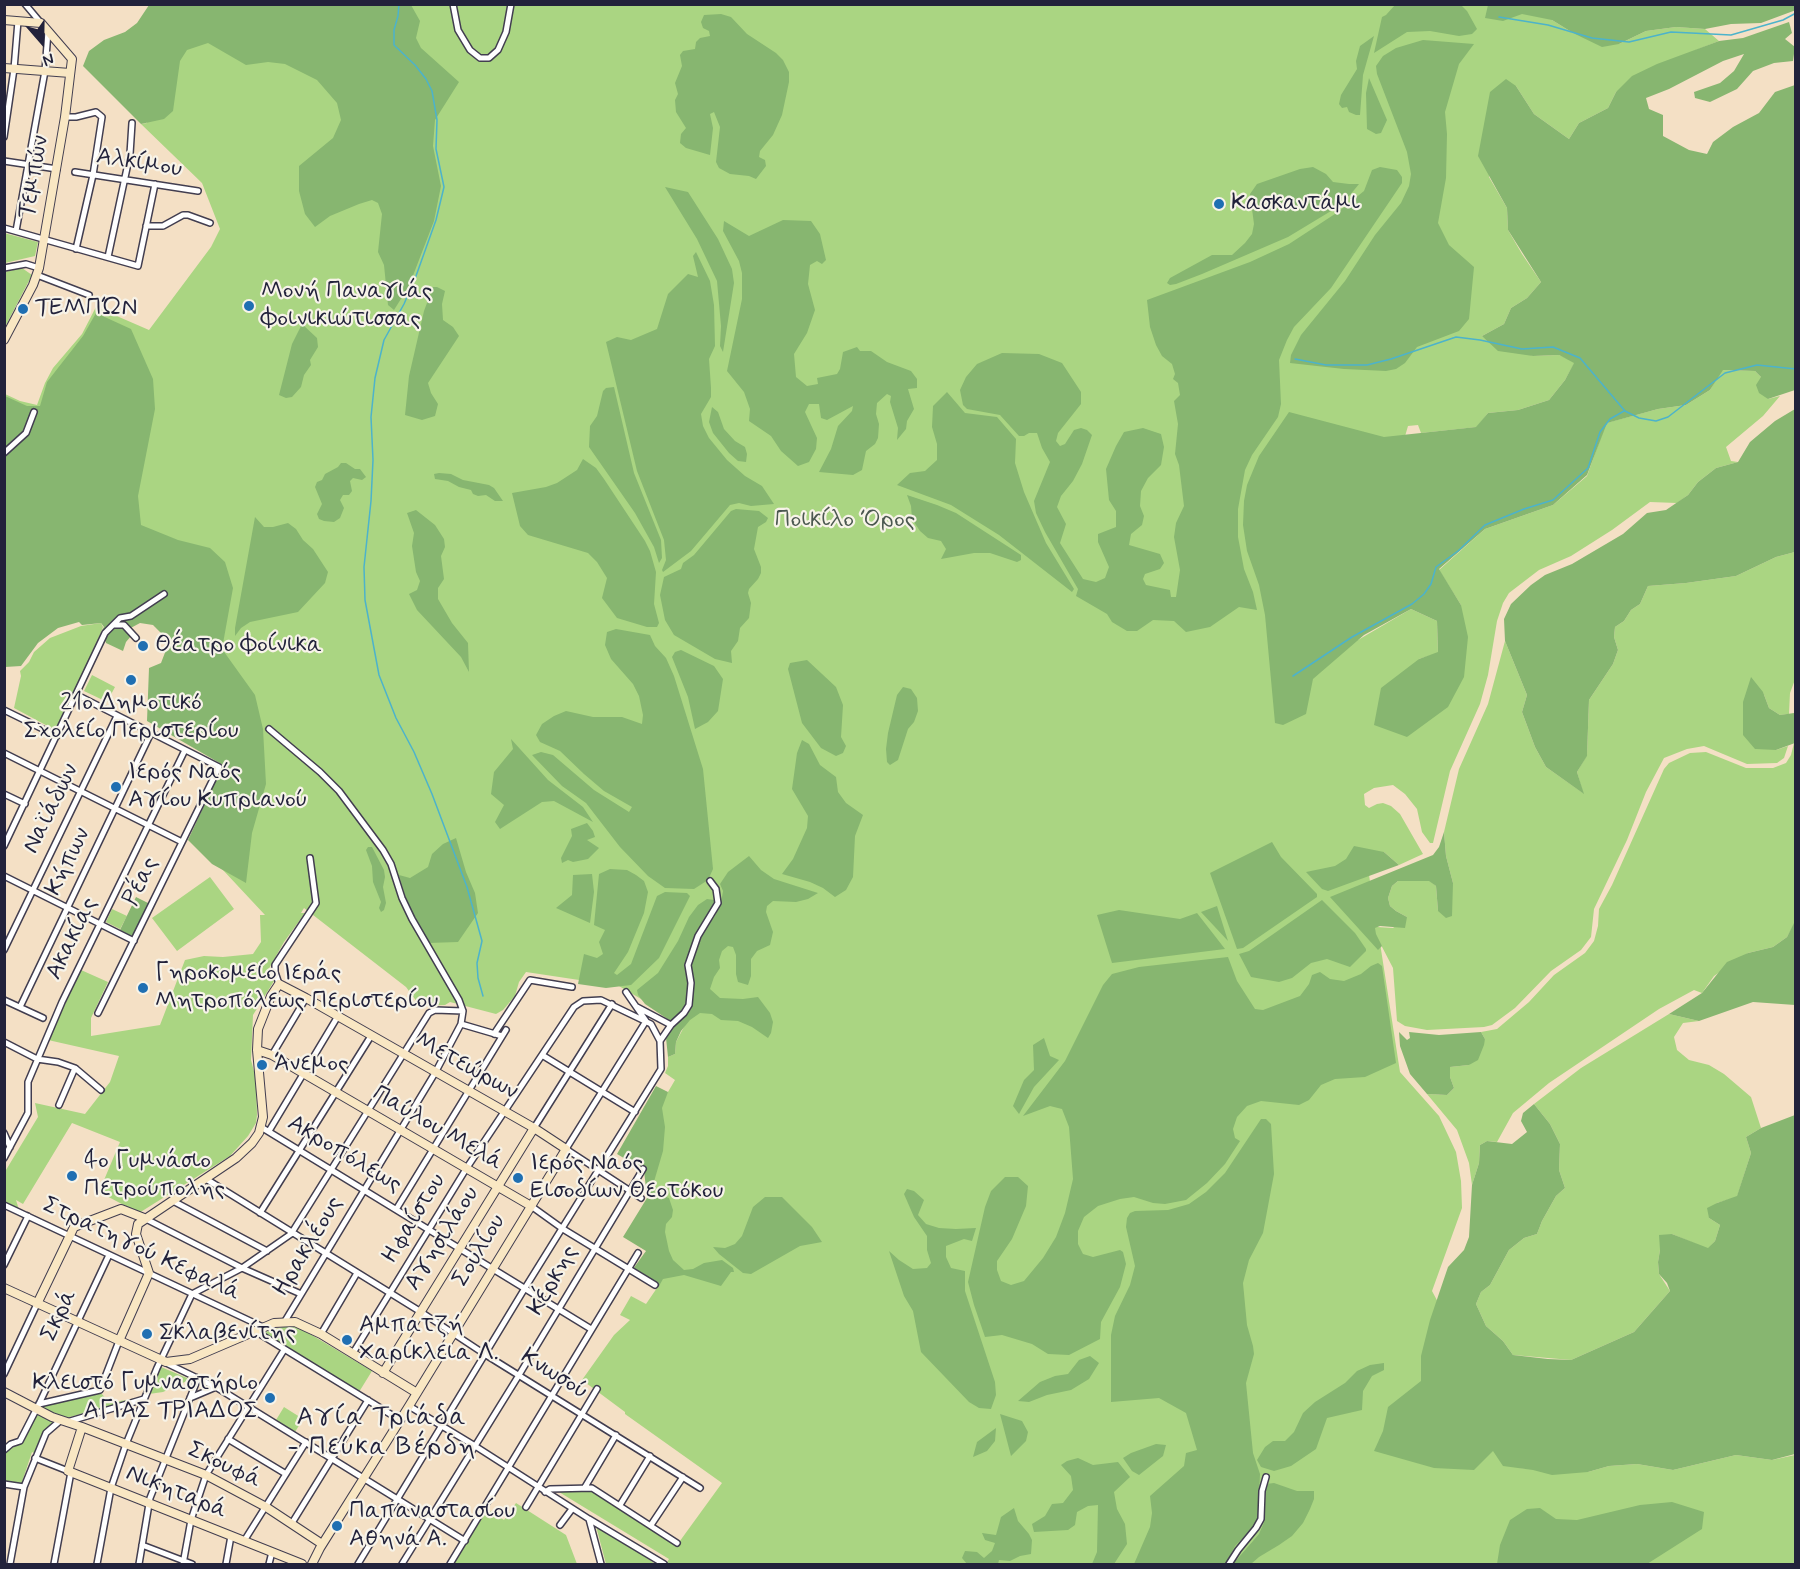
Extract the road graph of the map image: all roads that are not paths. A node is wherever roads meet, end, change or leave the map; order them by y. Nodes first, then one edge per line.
1 (25, 4) edge
2 (453, 4) edge
3 (512, 4) edge
4 (4, 20) edge
5 (18, 21) junction
6 (41, 23) junction
7 (48, 30) junction
8 (4, 68) edge
9 (14, 69) junction
10 (45, 71) junction
11 (70, 73) junction
12 (65, 117) junction
13 (132, 123) dead end
14 (4, 137) edge
15 (4, 161) edge
16 (27, 164) junction
17 (57, 169) junction
18 (75, 172) dead end
19 (93, 175) junction
20 (124, 180) junction
21 (154, 184) junction
22 (198, 191) dead end
23 (210, 223) dead end
24 (146, 226) junction
25 (4, 228) edge
26 (16, 231) junction
27 (44, 240) junction
28 (76, 249) junction
29 (108, 257) junction
30 (4, 268) edge
31 (38, 271) junction
32 (88, 295) dead end
33 (4, 340) edge
34 (34, 412) dead end
35 (4, 453) edge
36 (164, 594) dead end
37 (131, 616) junction
38 (124, 624) junction
39 (114, 625) junction
40 (135, 638) dead end
41 (77, 695) junction
42 (4, 710) edge
43 (117, 716) junction
44 (269, 729) dead end
45 (151, 733) junction
46 (57, 736) junction
47 (185, 750) junction
48 (4, 753) edge
49 (41, 771) junction
50 (81, 791) junction
51 (4, 794) edge
52 (24, 804) junction
53 (115, 808) junction
54 (148, 825) junction
55 (7, 836) edge
56 (182, 842) junction
57 (4, 846) edge
58 (310, 858) dead end
59 (4, 876) edge
60 (710, 881) dead end
61 (33, 890) junction
62 (68, 908) junction
63 (101, 924) junction
64 (134, 941) junction
65 (4, 950) edge
66 (279, 984) junction
67 (572, 987) dead end
68 (626, 992) dead end
69 (306, 998) junction
70 (4, 1000) edge
71 (612, 1004) junction
72 (635, 1006) junction
73 (20, 1007) junction
74 (463, 1011) junction
75 (98, 1014) dead end
76 (338, 1016) junction
77 (43, 1018) dead end
78 (646, 1021) junction
79 (461, 1024) junction
80 (671, 1026) junction
81 (506, 1030) dead end
82 (494, 1034) junction
83 (370, 1036) junction
84 (502, 1036) junction
85 (660, 1041) junction
86 (4, 1042) edge
87 (257, 1050) junction
88 (542, 1054) junction
89 (272, 1055) junction
90 (404, 1055) junction
91 (37, 1059) junction
92 (75, 1068) junction
93 (435, 1072) junction
94 (570, 1072) junction
95 (304, 1074) junction
96 (101, 1090) dead end
97 (469, 1091) junction
98 (602, 1091) junction
99 (335, 1092) junction
100 (59, 1105) dead end
101 (367, 1111) junction
102 (504, 1111) junction
103 (635, 1112) junction
104 (534, 1128) junction
105 (265, 1129) junction
106 (400, 1130) junction
107 (4, 1133) edge
108 (10, 1147) junction
109 (432, 1149) junction
110 (566, 1149) junction
111 (301, 1150) junction
112 (4, 1158) edge
113 (331, 1169) junction
114 (466, 1169) junction
115 (643, 1169) dead end
116 (600, 1170) junction
117 (206, 1179) junction
118 (498, 1187) junction
119 (365, 1189) junction
120 (630, 1191) junction
121 (641, 1198) dead end
122 (173, 1201) junction
123 (4, 1205) edge
124 (531, 1206) junction
125 (397, 1208) junction
126 (260, 1213) junction
127 (28, 1216) junction
128 (144, 1218) junction
129 (430, 1229) junction
130 (563, 1229) junction
131 (291, 1234) junction
132 (69, 1236) junction
133 (461, 1248) junction
134 (594, 1248) junction
135 (267, 1251) junction
136 (638, 1253) dead end
137 (326, 1254) junction
138 (109, 1255) junction
139 (4, 1265) edge
140 (242, 1268) junction
141 (493, 1268) junction
142 (629, 1269) junction
143 (357, 1273) junction
144 (149, 1274) junction
145 (655, 1285) dead end
146 (4, 1288) edge
147 (525, 1288) junction
148 (391, 1293) junction
149 (192, 1294) junction
150 (301, 1294) junction
151 (37, 1304) junction
152 (560, 1309) junction
153 (421, 1312) junction
154 (285, 1321) junction
155 (77, 1322) junction
156 (263, 1328) junction
157 (591, 1329) junction
158 (255, 1331) junction
159 (321, 1334) junction
160 (453, 1334) junction
161 (118, 1341) junction
162 (284, 1350) junction
163 (352, 1353) junction
164 (486, 1355) junction
165 (160, 1360) junction
166 (383, 1373) junction
167 (4, 1374) edge
168 (519, 1375) junction
169 (198, 1378) junction
170 (216, 1387) junction
171 (597, 1389) dead end
172 (4, 1392) edge
173 (417, 1393) junction
174 (552, 1395) junction
175 (190, 1398) junction
176 (144, 1399) junction
177 (368, 1400) junction
178 (38, 1406) junction
179 (248, 1406) junction
180 (409, 1406) junction
181 (583, 1414) junction
182 (400, 1420) junction
183 (64, 1421) junction
184 (442, 1426) junction
185 (82, 1427) junction
186 (616, 1435) junction
187 (228, 1439) junction
188 (4, 1441) edge
189 (306, 1443) junction
190 (11, 1444) junction
191 (126, 1444) junction
192 (475, 1446) junction
193 (4, 1450) edge
194 (650, 1456) junction
195 (35, 1458) junction
196 (332, 1459) junction
197 (165, 1461) junction
198 (507, 1467) junction
199 (70, 1471) junction
200 (286, 1474) junction
201 (206, 1476) junction
202 (683, 1477) junction
203 (1266, 1477) dead end
204 (364, 1478) junction
205 (4, 1484) edge
206 (24, 1487) junction
207 (585, 1487) junction
208 (111, 1488) junction
209 (538, 1488) junction
210 (700, 1488) dead end
211 (545, 1492) junction
212 (396, 1499) junction
213 (149, 1503) junction
214 (620, 1505) junction
215 (266, 1507) junction
216 (526, 1508) dead end
217 (572, 1509) junction
218 (430, 1519) junction
219 (589, 1519) junction
220 (191, 1520) junction
221 (292, 1523) junction
222 (560, 1525) dead end
223 (651, 1526) junction
224 (231, 1536) junction
225 (244, 1541) junction
226 (465, 1541) junction
227 (677, 1543) dead end
228 (322, 1544) junction
229 (142, 1545) junction
230 (272, 1552) junction
231 (183, 1563) edge
232 (10, 1564) edge
233 (54, 1564) edge
234 (97, 1564) edge
235 (139, 1564) edge
236 (192, 1564) edge
237 (226, 1564) edge
238 (269, 1564) edge
239 (302, 1564) edge
240 (312, 1564) edge
241 (358, 1564) edge
242 (402, 1564) edge
243 (450, 1564) edge
244 (601, 1564) edge
245 (664, 1564) edge
246 (1229, 1564) edge

1 - 6 street
2 - 3 street
4 - 5 street
5 - 6 street
5 - 9 street
6 - 7 street, Τεμπών
7 - 10 street
7 - 11 street, Τεμπών
8 - 9 street
9 - 10 street
9 - 14 street
10 - 11 street
10 - 16 street
11 - 12 street, Τεμπών
12 - 17 street, Τεμπών
12 - 19 street
13 - 20 street
15 - 16 street
16 - 17 street
16 - 26 street
17 - 27 street, Τεμπών
18 - 19 street, Αλκίμου
19 - 20 street, Αλκίμου
19 - 28 street
20 - 21 street, Αλκίμου
20 - 29 street
21 - 22 street, Αλκίμου
21 - 24 street
23 - 24 street
24 - 29 street
25 - 26 street
26 - 27 street
27 - 28 street
27 - 31 street, Τεμπών
28 - 29 street
30 - 31 street
31 - 32 street
31 - 33 street, Τεμπών
34 - 35 street
36 - 37 street
37 - 38 street
37 - 39 street
38 - 39 street
38 - 40 street
39 - 41 street
41 - 43 street
41 - 46 street
42 - 46 street
43 - 45 street
43 - 50 street, Ναϊάδων
44 - 74 street
45 - 47 street
45 - 53 street, Κήπων
46 - 49 street
47 - 54 street, Ακακίας
47 - 56 street, Ρέας
48 - 49 street
49 - 50 street
49 - 52 street
50 - 53 street
50 - 61 street, Ναϊάδων
51 - 52 street
52 - 55 street
53 - 54 street
53 - 62 street, Κήπων
54 - 56 street
54 - 63 street, Ακακίας
55 - 57 street
56 - 64 street, Ρέας
58 - 66 street
59 - 61 street
60 - 80 street
61 - 62 street
61 - 65 street, Ναϊάδων
62 - 63 street
62 - 73 street, Κήπων
63 - 64 street
63 - 91 street, Ακακίας
64 - 75 street, Ρέας
66 - 69 street, Μετεώρων
66 - 87 street
67 - 82 street
68 - 72 street
69 - 76 street, Μετεώρων
69 - 89 street
70 - 73 street
71 - 78 street
71 - 88 street, Ηφαίστου
71 - 94 street, Αγησιλάου
72 - 78 street
72 - 80 street
73 - 77 street
74 - 79 street, Ηρακλέους
74 - 90 street
76 - 83 street, Μετεώρων
76 - 95 street
78 - 85 street
78 - 98 street, Σουλίου
79 - 82 street
79 - 93 street, Ηρακλέους
80 - 85 street
81 - 84 street
82 - 84 street
83 - 90 street, Μετεώρων
83 - 99 street
84 - 97 street
85 - 103 street
86 - 91 street
87 - 89 street, Παύλου Μελά
87 - 105 street
88 - 94 street
88 - 102 street, Ηφαίστου
89 - 95 street, Παύλου Μελά
90 - 93 street, Μετεώρων
90 - 101 street
91 - 92 street
91 - 108 street, Ακακίας
92 - 96 street
92 - 100 street
93 - 97 street, Μετεώρων
93 - 106 street, Ηρακλέους
94 - 98 street
94 - 104 street, Αγησιλάου
95 - 99 street, Παύλου Μελά
95 - 105 street
97 - 102 street, Μετεώρων
97 - 109 street
98 - 103 street
98 - 110 street, Σουλίου
99 - 101 street, Παύλου Μελά
99 - 111 street
101 - 106 street, Παύλου Μελά
101 - 113 street
102 - 104 street, Μετεώρων
102 - 114 street, Ηφαίστου
103 - 116 street
104 - 110 street, Μετεώρων
104 - 118 street, Αγησιλάου
105 - 111 street, Ακροπόλεως
105 - 117 street
106 - 109 street, Παύλου Μελά
106 - 119 street, Ηρακλέους
107 - 108 street
108 - 112 street, Ακακίας
109 - 114 street, Παύλου Μελά
109 - 125 street
110 - 116 street, Μετεώρων
110 - 124 street, Σουλίου
111 - 113 street, Ακροπόλεως
111 - 126 street
113 - 119 street, Ακροπόλεως
113 - 131 street
114 - 118 street, Παύλου Μελά
114 - 129 street, Ηφαίστου
115 - 120 street, Κέρκης
116 - 120 street, Μετεώρων
116 - 130 street
117 - 122 street
117 - 126 street, Κνωσού
118 - 124 street, Παύλου Μελά
118 - 133 street, Αγησιλάου
119 - 125 street, Ακροπόλεως
119 - 137 street, Ηρακλέους
120 - 121 street, Μετεώρων
120 - 134 street, Κέρκης
122 - 128 street
122 - 135 street
123 - 127 street, Στρατηγού Κεφαλά
124 - 130 street, Παύλου Μελά
124 - 141 street, Σουλίου
125 - 129 street, Ακροπόλεως
126 - 131 street, Κνωσού
127 - 132 street, Στρατηγού Κεφαλά
127 - 139 street
128 - 132 street
128 - 140 street
128 - 144 street
129 - 133 street, Ακροπόλεως
129 - 148 street, Ηφαίστου
130 - 134 street, Παύλου Μελά
130 - 147 street
131 - 135 street
131 - 137 street, Κνωσού
132 - 138 street, Στρατηγού Κεφαλά
132 - 151 street
133 - 141 street, Ακροπόλεως
133 - 153 street, Αγησιλάου
134 - 142 street, Παύλου Μελά
134 - 152 street, Κέρκης
135 - 140 street
136 - 142 street
137 - 143 street, Κνωσού
137 - 150 street, Ηρακλέους
138 - 144 street, Στρατηγού Κεφαλά
138 - 155 street, Σκρά
140 - 149 street
140 - 150 street
141 - 147 street, Ακροπόλεως
141 - 160 street, Σουλίου
142 - 145 street, Παύλου Μελά
142 - 157 street
143 - 148 street, Κνωσού
143 - 159 street
144 - 149 street, Στρατηγού Κεφαλά
144 - 161 street
146 - 151 street
147 - 152 street, Ακροπόλεως
147 - 164 street
148 - 153 street, Κνωσού
148 - 163 street, Ηφαίστου
149 - 156 street, Στρατηγού Κεφαλά
149 - 165 street
150 - 154 street, Ηρακλέους
151 - 155 street
151 - 167 street
152 - 157 street, Ακροπόλεως
152 - 168 street, Κέρκης
153 - 160 street, Κνωσού
153 - 166 street, Αγησιλάου
154 - 156 street
154 - 159 street
155 - 161 street
155 - 178 street, Σκρά
156 - 158 street
157 - 174 street
158 - 162 street
158 - 165 street
159 - 163 street
160 - 164 street, Κνωσού
160 - 173 street, Σουλίου
161 - 165 street
161 - 178 street
162 - 177 street
162 - 179 street
163 - 166 street
164 - 168 street, Κνωσού
164 - 184 street
165 - 169 street
165 - 176 street
166 - 173 street
168 - 174 street, Κνωσού
168 - 192 street, Κέρκης
169 - 170 street
169 - 175 street
170 - 175 street
170 - 179 street
171 - 181 street
172 - 178 street, Σκουφά
173 - 180 street, Σουλίου
174 - 181 street, Κνωσού
174 - 198 street
175 - 197 street
176 - 183 street
176 - 191 street
177 - 182 street
177 - 196 street
178 - 183 street, Σκουφά
178 - 190 street, Σκρά
179 - 187 street
179 - 189 street
180 - 182 street, Σουλίου
180 - 184 street
181 - 186 street, Κνωσού
181 - 209 street
182 - 204 street, Σουλίου
183 - 185 street, Σκουφά
183 - 195 street
184 - 192 street
184 - 212 street
185 - 191 street, Σκουφά
185 - 199 street
186 - 194 street, Κνωσού
186 - 207 street
187 - 200 street
187 - 201 street
188 - 190 street
189 - 196 street
189 - 200 street
190 - 193 street, Σκρά
191 - 197 street, Σκουφά
191 - 208 street
192 - 198 street
192 - 218 street, Κέρκης
194 - 202 street, Κνωσού
194 - 214 street
195 - 199 street, Νικηταρά
195 - 206 street
196 - 204 street
196 - 221 street
197 - 201 street, Σκουφά
197 - 213 street
198 - 209 street
198 - 226 street
199 - 208 street, Νικηταρά
199 - 233 street
200 - 215 street
201 - 215 street, Σκουφά
201 - 220 street
202 - 210 street, Κνωσού
202 - 223 street
203 - 246 street
204 - 212 street
204 - 228 street, Σουλίου
205 - 206 street
206 - 232 street
207 - 211 street
207 - 214 street
208 - 213 street, Νικηταρά
208 - 234 street
209 - 211 street
209 - 216 street
211 - 217 street
212 - 218 street
212 - 241 street
213 - 220 street, Νικηταρά
213 - 229 street
214 - 223 street
215 - 221 street, Σκουφά
215 - 225 street
217 - 219 street
217 - 222 street
218 - 226 street
218 - 242 street, Κέρκης
219 - 244 street
219 - 245 street
220 - 224 street, Νικηταρά
220 - 231 street
221 - 228 street, Σκουφά
223 - 227 street
224 - 225 street, Νικηταρά
224 - 237 street
225 - 230 street, Νικηταρά
226 - 243 street
228 - 240 street, Σουλίου
229 - 231 street
229 - 235 street
230 - 238 street
230 - 239 street, Νικηταρά
231 - 236 street

